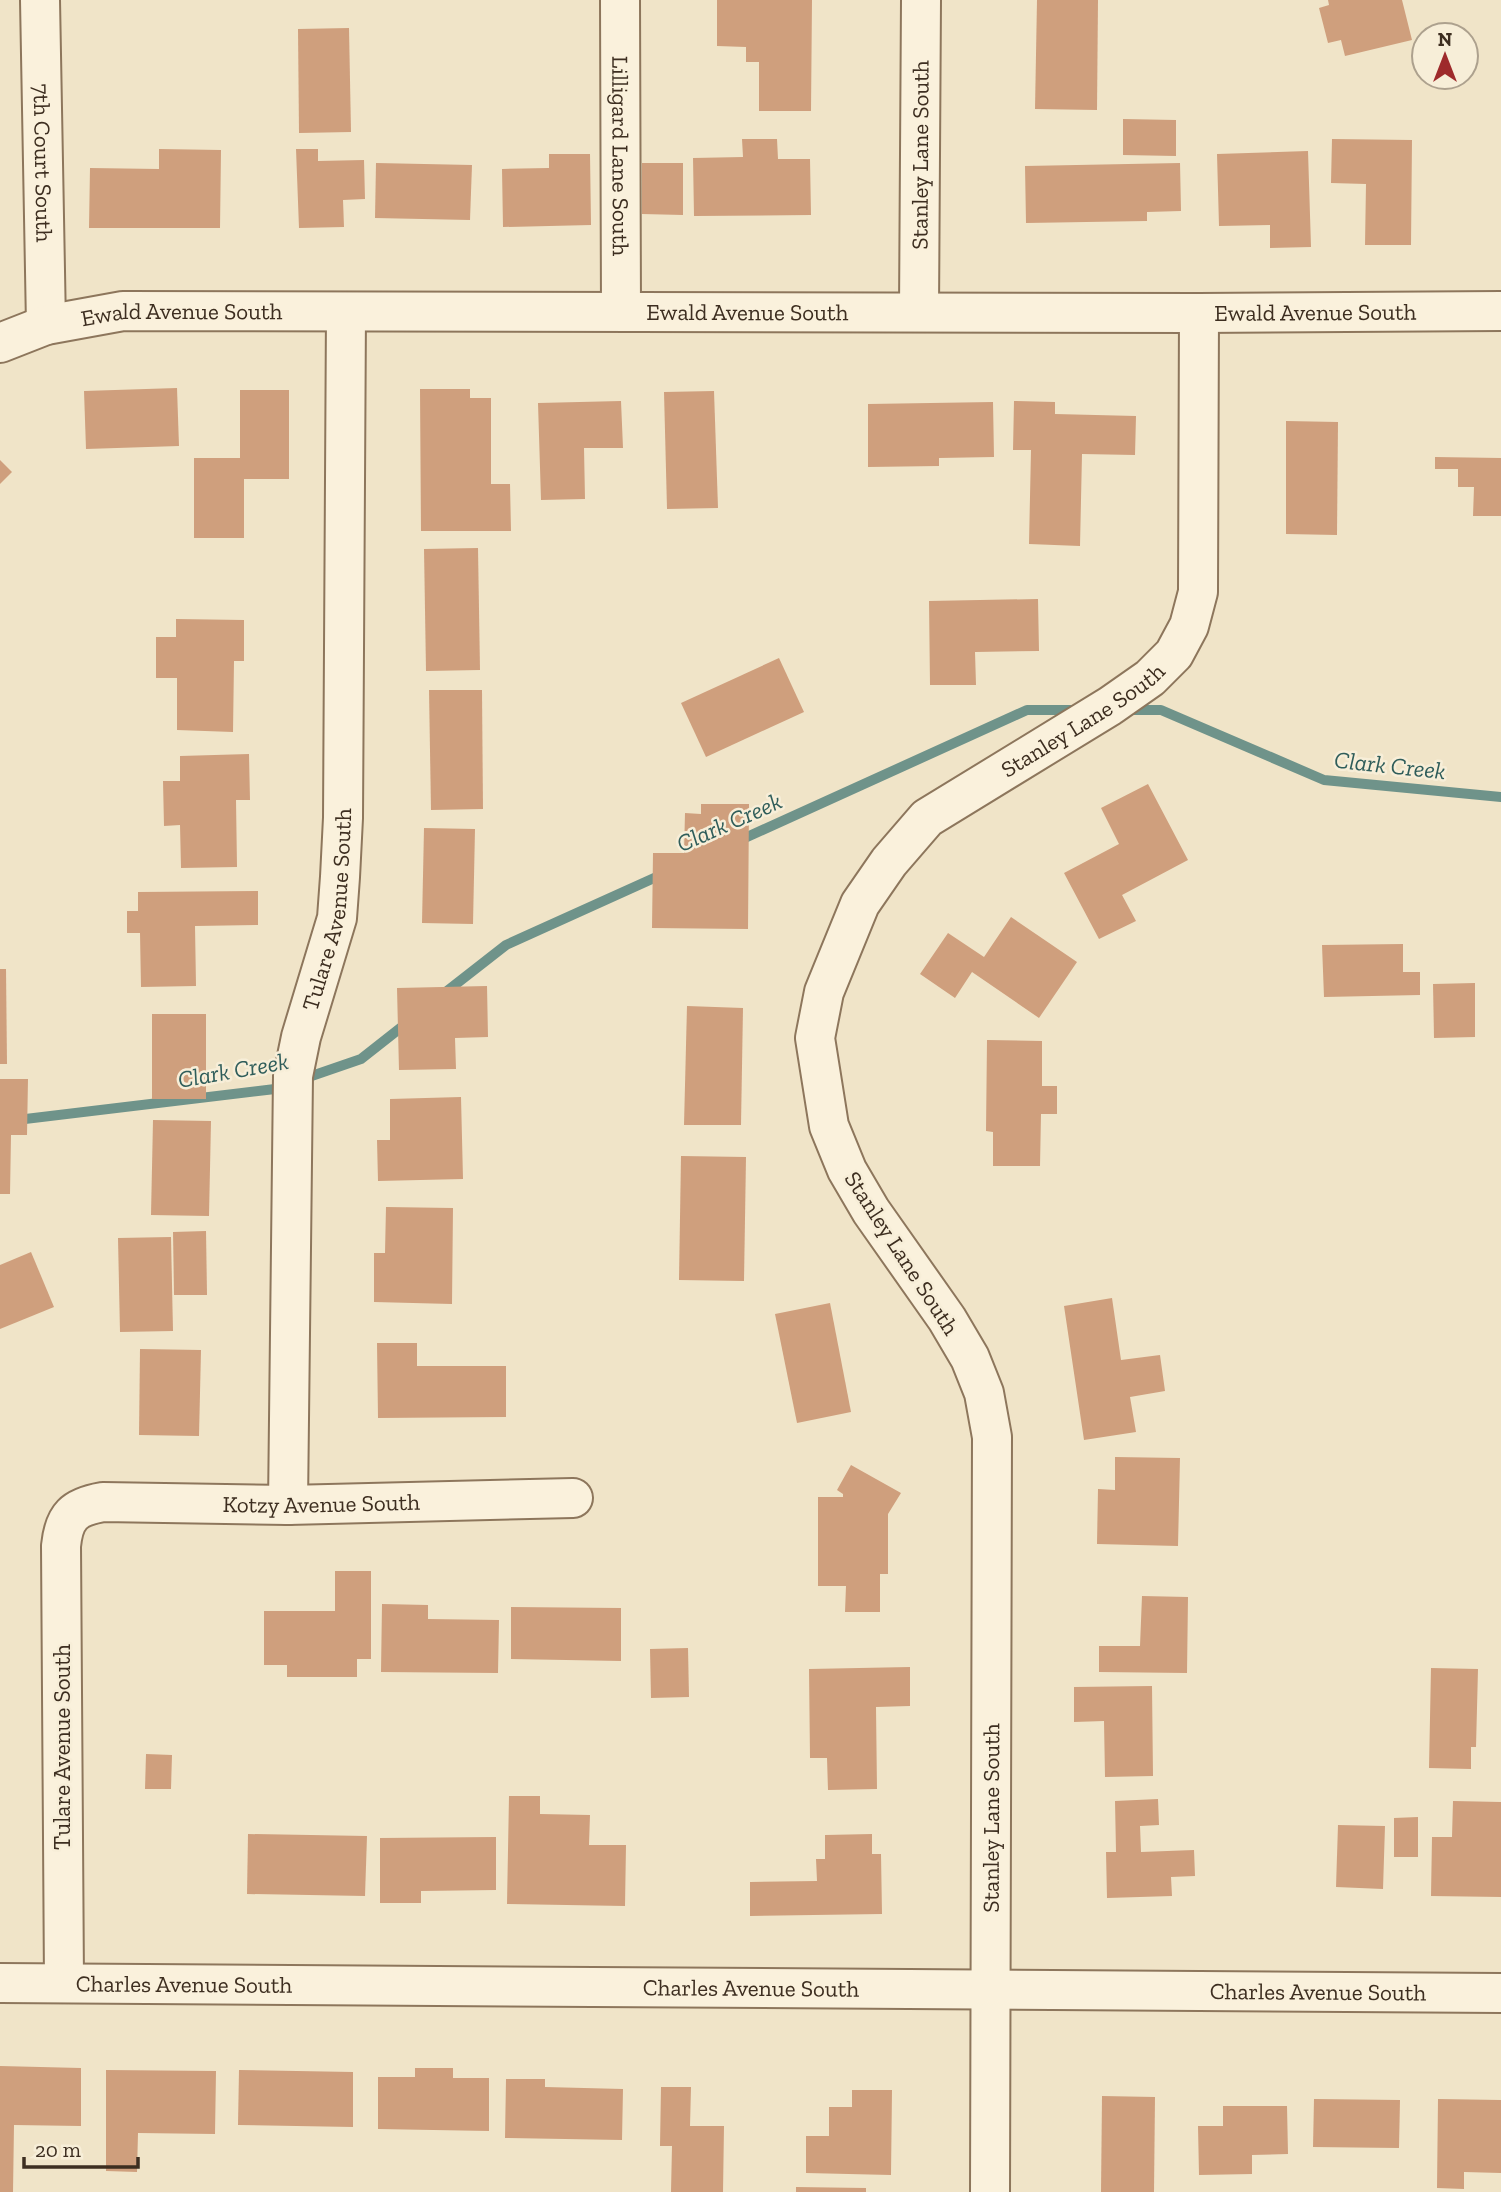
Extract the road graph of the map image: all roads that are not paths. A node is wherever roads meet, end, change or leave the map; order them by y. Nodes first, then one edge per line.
1 (40, 0) edge
2 (620, 0) edge
3 (920, 0) edge
4 (621, 311) junction
5 (919, 311) junction
6 (1501, 311) edge
7 (346, 312) junction
8 (1199, 313) junction
9 (46, 325) junction
10 (0, 343) edge
11 (573, 1499) dead end
12 (288, 1505) junction
13 (72, 1514) joint
14 (0, 1983) edge
15 (64, 1983) junction
16 (991, 1990) junction
17 (1501, 1993) edge
18 (990, 2192) edge

1 - 9 street, 7th Court South
2 - 4 street, Lilligard Lane South
3 - 5 street, Stanley Lane South
4 - 5 street, Ewald Avenue South
4 - 7 street, Ewald Avenue South
5 - 8 street, Ewald Avenue South
6 - 8 street, Ewald Avenue South
7 - 9 street, Ewald Avenue South
7 - 12 street, Tulare Avenue South
8 - 16 street, Stanley Lane South
9 - 10 street, Ewald Avenue South
11 - 12 street, Kotzy Avenue South
12 - 13 street, Kotzy Avenue South
13 - 15 street, Tulare Avenue South
14 - 15 street, Charles Avenue South
15 - 16 street, Charles Avenue South
16 - 17 street, Charles Avenue South
16 - 18 street, Stanley Lane South

